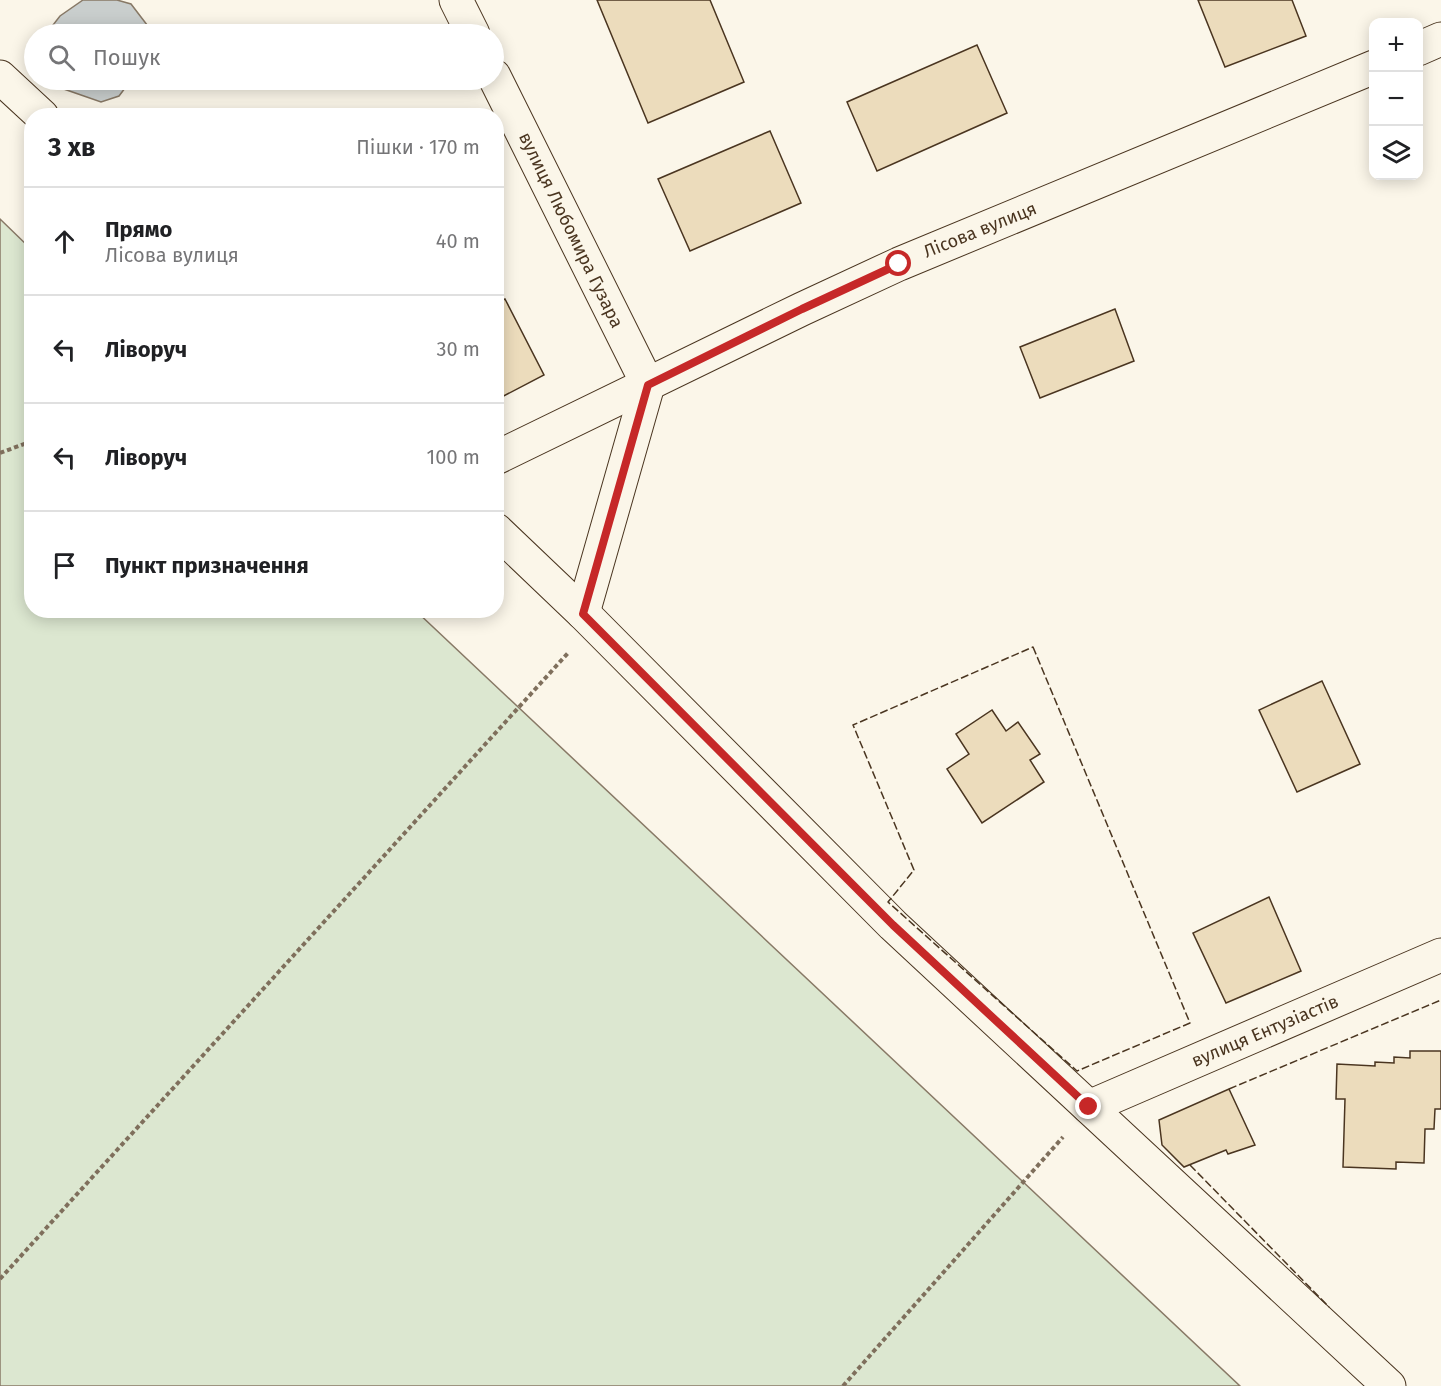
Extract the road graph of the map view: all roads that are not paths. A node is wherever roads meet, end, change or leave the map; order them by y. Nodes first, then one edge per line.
1 (456, 0) edge
2 (468, 24) edge
3 (1441, 39) edge
4 (1423, 47) edge
5 (1369, 69) edge
6 (0, 77) edge
7 (501, 90) edge
8 (33, 108) edge
9 (648, 385) junction
10 (504, 454) edge
11 (504, 538) edge
12 (583, 614) junction
13 (1441, 955) edge
14 (1089, 1107) junction
15 (1389, 1386) edge

1 - 2 street
3 - 4 street
5 - 9 street, Лісова вулиця
6 - 8 street
7 - 9 street, вулиця Любомира Гузара
9 - 10 street, Лісова вулиця
9 - 12 street
11 - 12 street
12 - 14 street
13 - 14 street, вулиця Ентузіастів
14 - 15 street

